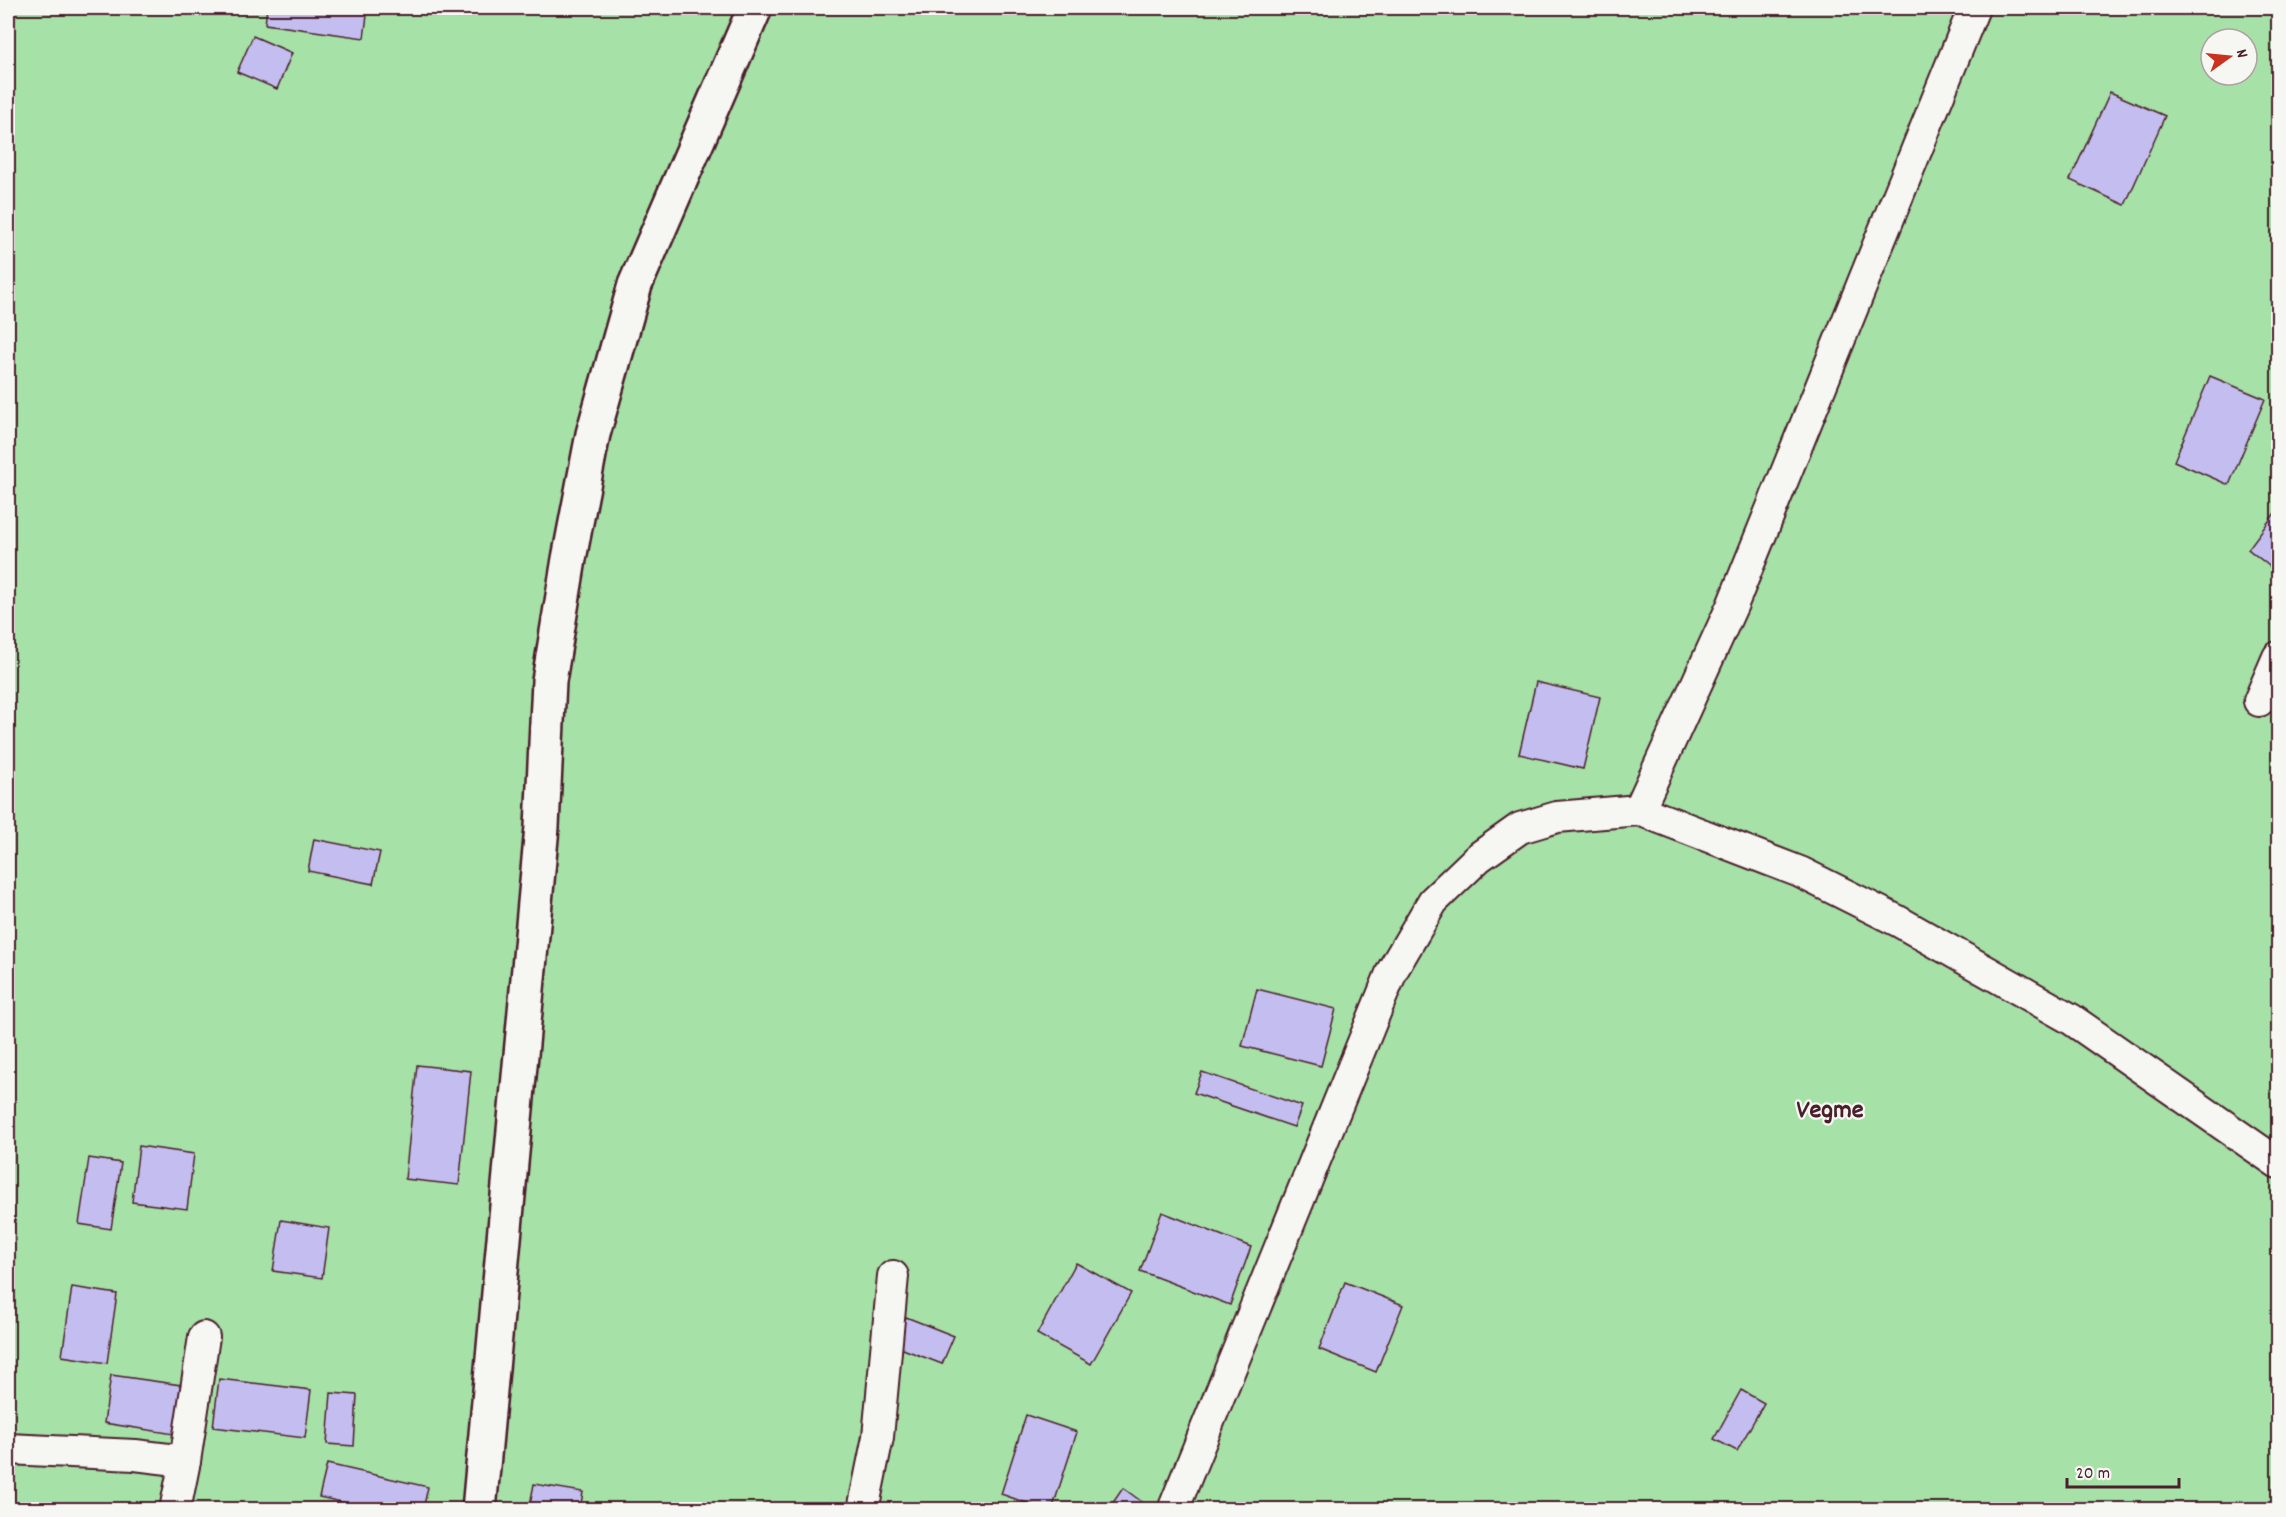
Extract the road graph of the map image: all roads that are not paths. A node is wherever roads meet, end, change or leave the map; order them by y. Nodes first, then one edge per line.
1 (755, 8) edge
2 (1974, 8) edge
3 (2278, 657) edge
4 (2259, 701) dead end
5 (1639, 810) junction
6 (2278, 1163) edge
7 (893, 1276) dead end
8 (204, 1338) dead end
9 (8, 1449) edge
10 (185, 1461) junction
11 (175, 1509) edge
12 (479, 1509) edge
13 (863, 1509) edge
14 (1173, 1509) edge

1 - 12 street
2 - 5 street
3 - 4 street
5 - 6 street
5 - 14 street
7 - 13 street
8 - 10 street
9 - 10 street
10 - 11 street

